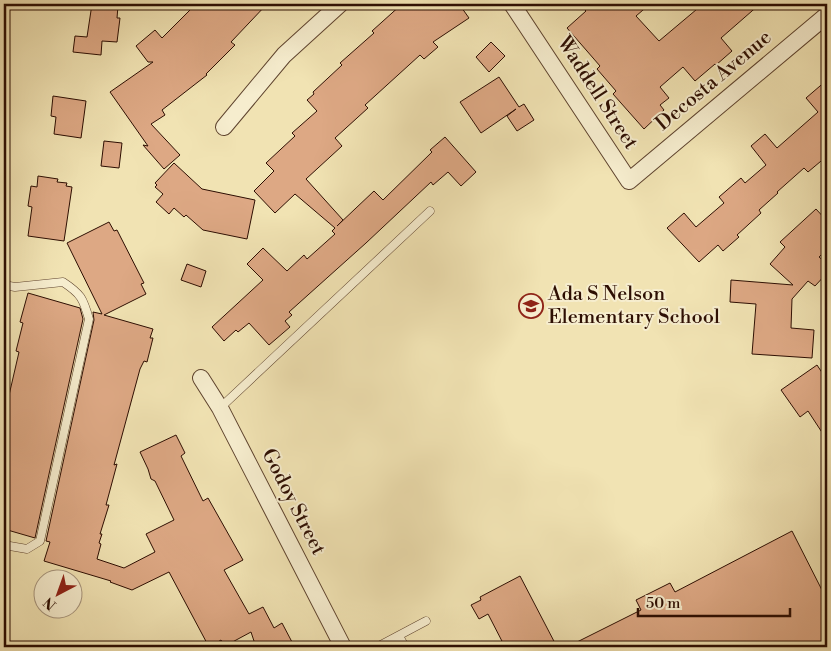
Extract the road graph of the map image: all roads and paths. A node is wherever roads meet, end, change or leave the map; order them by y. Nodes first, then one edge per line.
1 (340, 4) edge
2 (512, 4) edge
3 (827, 15) edge
4 (224, 127) dead end
5 (629, 181) joint
6 (430, 211) dead end
7 (4, 285) edge
8 (201, 378) dead end
9 (220, 408) junction
10 (4, 545) edge
11 (426, 621) dead end
12 (399, 636) junction
13 (343, 647) edge
14 (377, 647) edge
15 (405, 647) edge

1 - 4 street
2 - 5 street, Waddell Street
3 - 5 street, Decosta Avenue
6 - 9 lane
7 - 10 lane
8 - 9 street, Godoy Street
9 - 13 street, Godoy Street
11 - 12 lane
12 - 14 lane
12 - 15 lane

